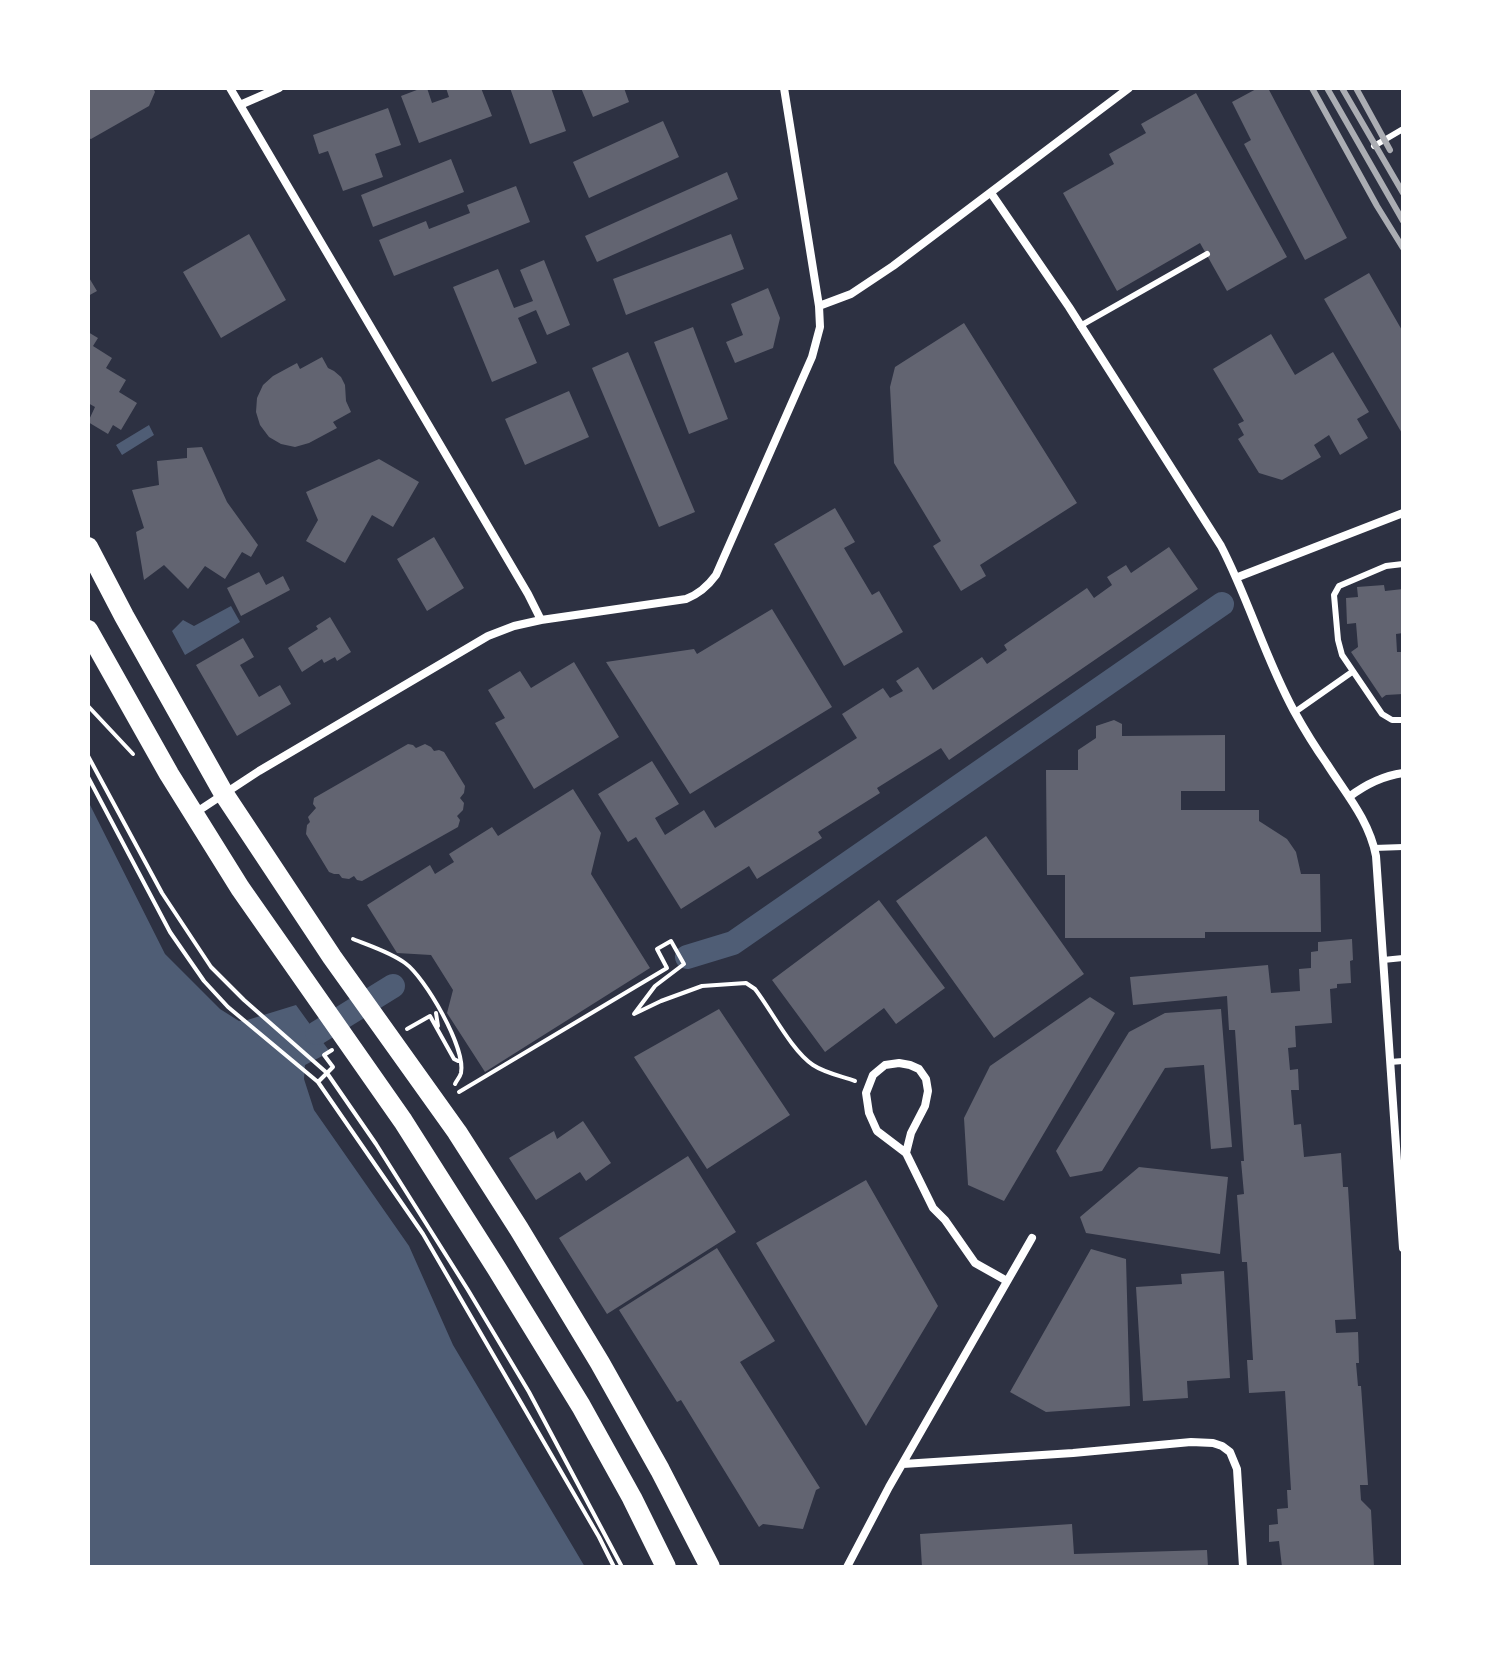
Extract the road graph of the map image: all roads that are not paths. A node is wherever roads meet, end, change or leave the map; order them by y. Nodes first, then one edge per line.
1 (230, 88) edge
2 (279, 88) edge
3 (784, 88) edge
4 (1129, 88) edge
5 (240, 105) junction
6 (1403, 129) edge
7 (1374, 146) dead end
8 (991, 193) junction
9 (1207, 254) dead end
10 (819, 306) junction
11 (1080, 326) junction
12 (1403, 513) edge
13 (88, 547) edge
14 (1403, 564) edge
15 (1238, 577) junction
16 (541, 620) junction
17 (88, 630) edge
18 (1352, 672) junction
19 (1295, 712) junction
20 (1403, 720) edge
21 (1403, 773) edge
22 (224, 794) junction
23 (1349, 797) junction
24 (193, 814) junction
25 (1403, 847) edge
26 (1374, 848) junction
27 (1403, 958) edge
28 (1383, 960) junction
29 (1403, 1061) edge
30 (1390, 1062) junction
31 (1399, 1144) edge
32 (906, 1153) junction
33 (1402, 1218) edge
34 (1032, 1238) dead end
35 (1403, 1248) edge
36 (1007, 1281) junction
37 (903, 1464) junction
38 (846, 1565) edge
39 (666, 1567) edge
40 (710, 1567) edge
41 (1243, 1567) edge

1 - 5 street
2 - 5 street
3 - 10 street
4 - 8 street
5 - 16 street
6 - 7 lane
8 - 10 street
8 - 11 street
9 - 11 lane
10 - 16 street
11 - 15 street
12 - 15 street
13 - 22 highway
14 - 18 lane
15 - 19 street
16 - 22 street
17 - 24 highway
18 - 19 lane
18 - 20 lane
19 - 23 street
21 - 23 street
22 - 24 street
22 - 40 highway
23 - 26 street
24 - 39 highway
25 - 26 lane
26 - 28 street
27 - 28 lane
28 - 30 street
29 - 30 lane
30 - 31 street
31 - 33 street
32 - 32 street
32 - 36 street
33 - 35 street
34 - 36 street
36 - 37 street
37 - 38 street
37 - 41 street

